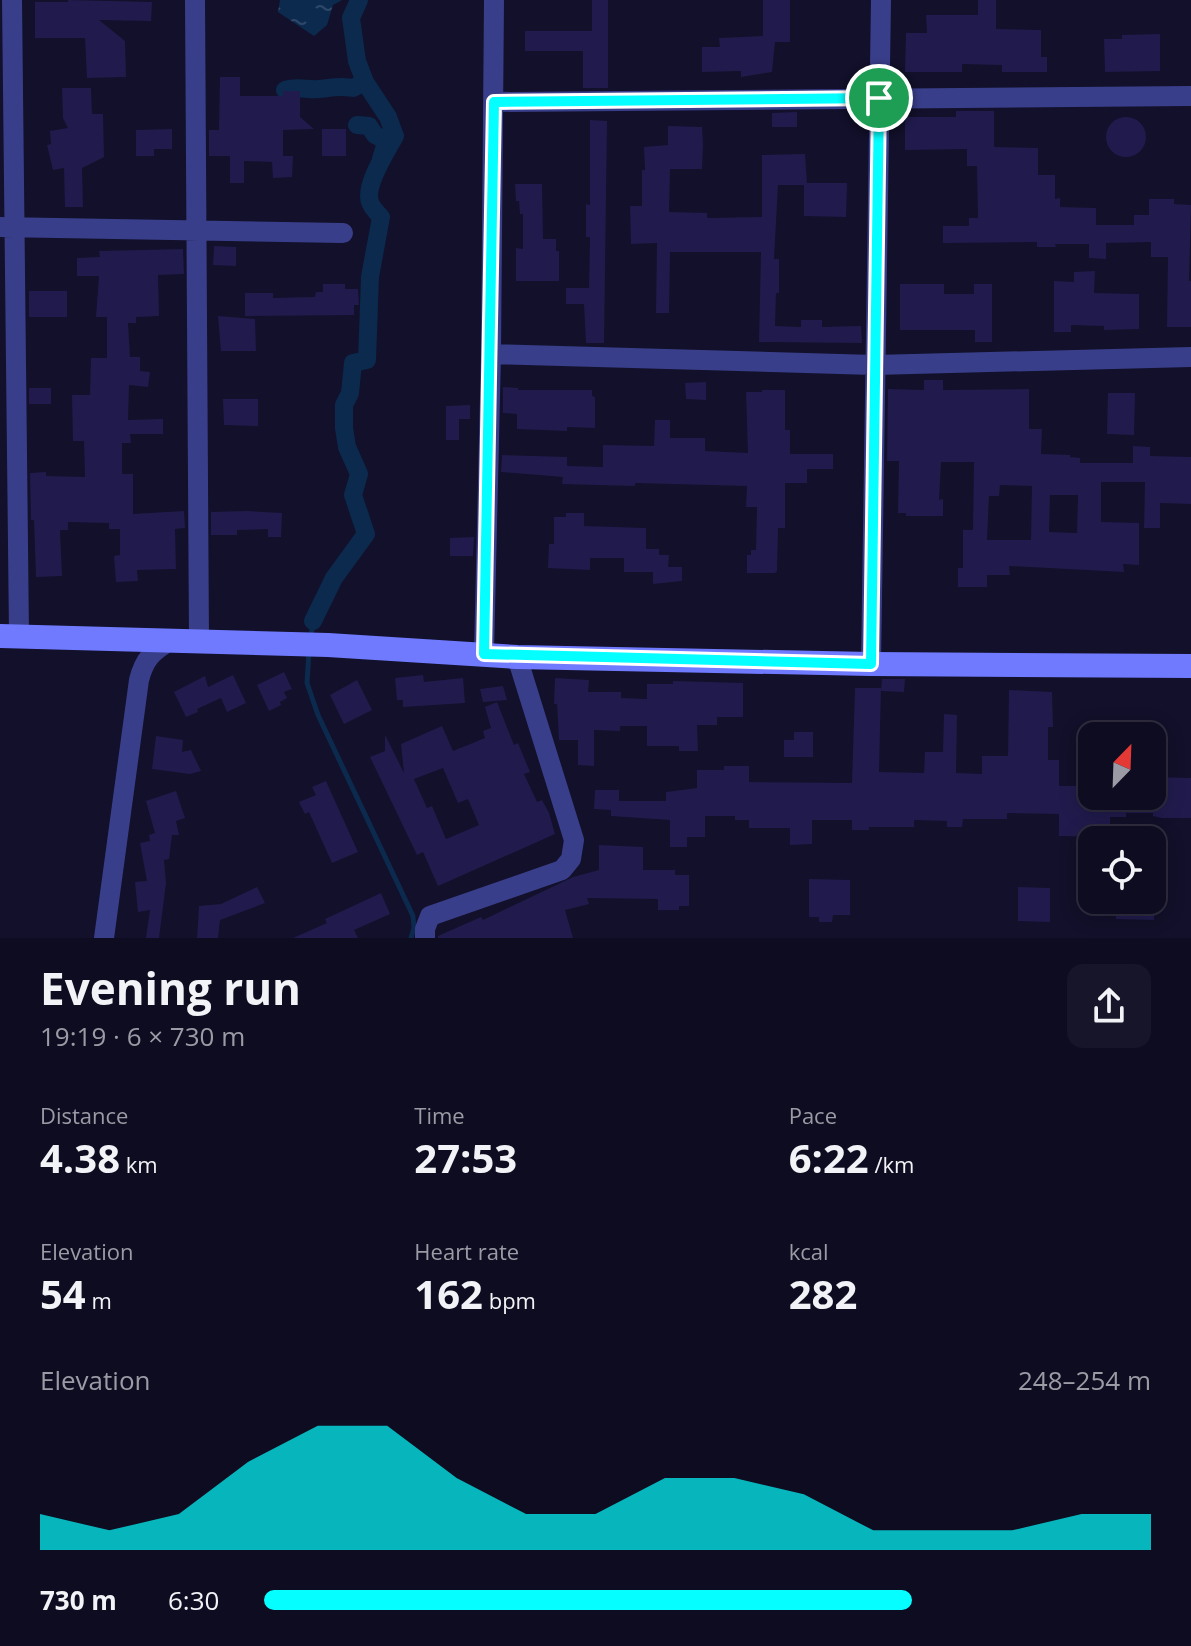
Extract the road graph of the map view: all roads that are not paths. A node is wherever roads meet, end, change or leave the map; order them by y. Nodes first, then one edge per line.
1 (12, 0) edge
2 (195, 0) edge
3 (494, 0) edge
4 (881, 0) edge
5 (1191, 96) edge
6 (879, 98) junction
7 (494, 102) junction
8 (7, 227) edge
9 (196, 233) junction
10 (343, 233) dead end
11 (491, 354) junction
12 (1191, 357) edge
13 (874, 365) junction
14 (9, 636) edge
15 (107, 639) junction
16 (170, 641) junction
17 (199, 641) junction
18 (484, 654) junction
19 (517, 657) junction
20 (871, 664) junction
21 (1191, 666) edge
22 (139, 680) junction
23 (104, 938) edge
24 (425, 938) edge

1 - 8 street
2 - 9 street
3 - 7 street
4 - 6 street
5 - 6 street
6 - 7 street
6 - 13 street
7 - 11 street
8 - 9 street
8 - 14 street
9 - 10 street
9 - 17 street
11 - 13 street
11 - 18 street
12 - 13 street
13 - 20 street
14 - 15 street
15 - 16 street
15 - 22 street
16 - 17 street
16 - 22 street
17 - 18 street
18 - 19 street
19 - 20 street
19 - 24 street
20 - 21 street
22 - 23 street

